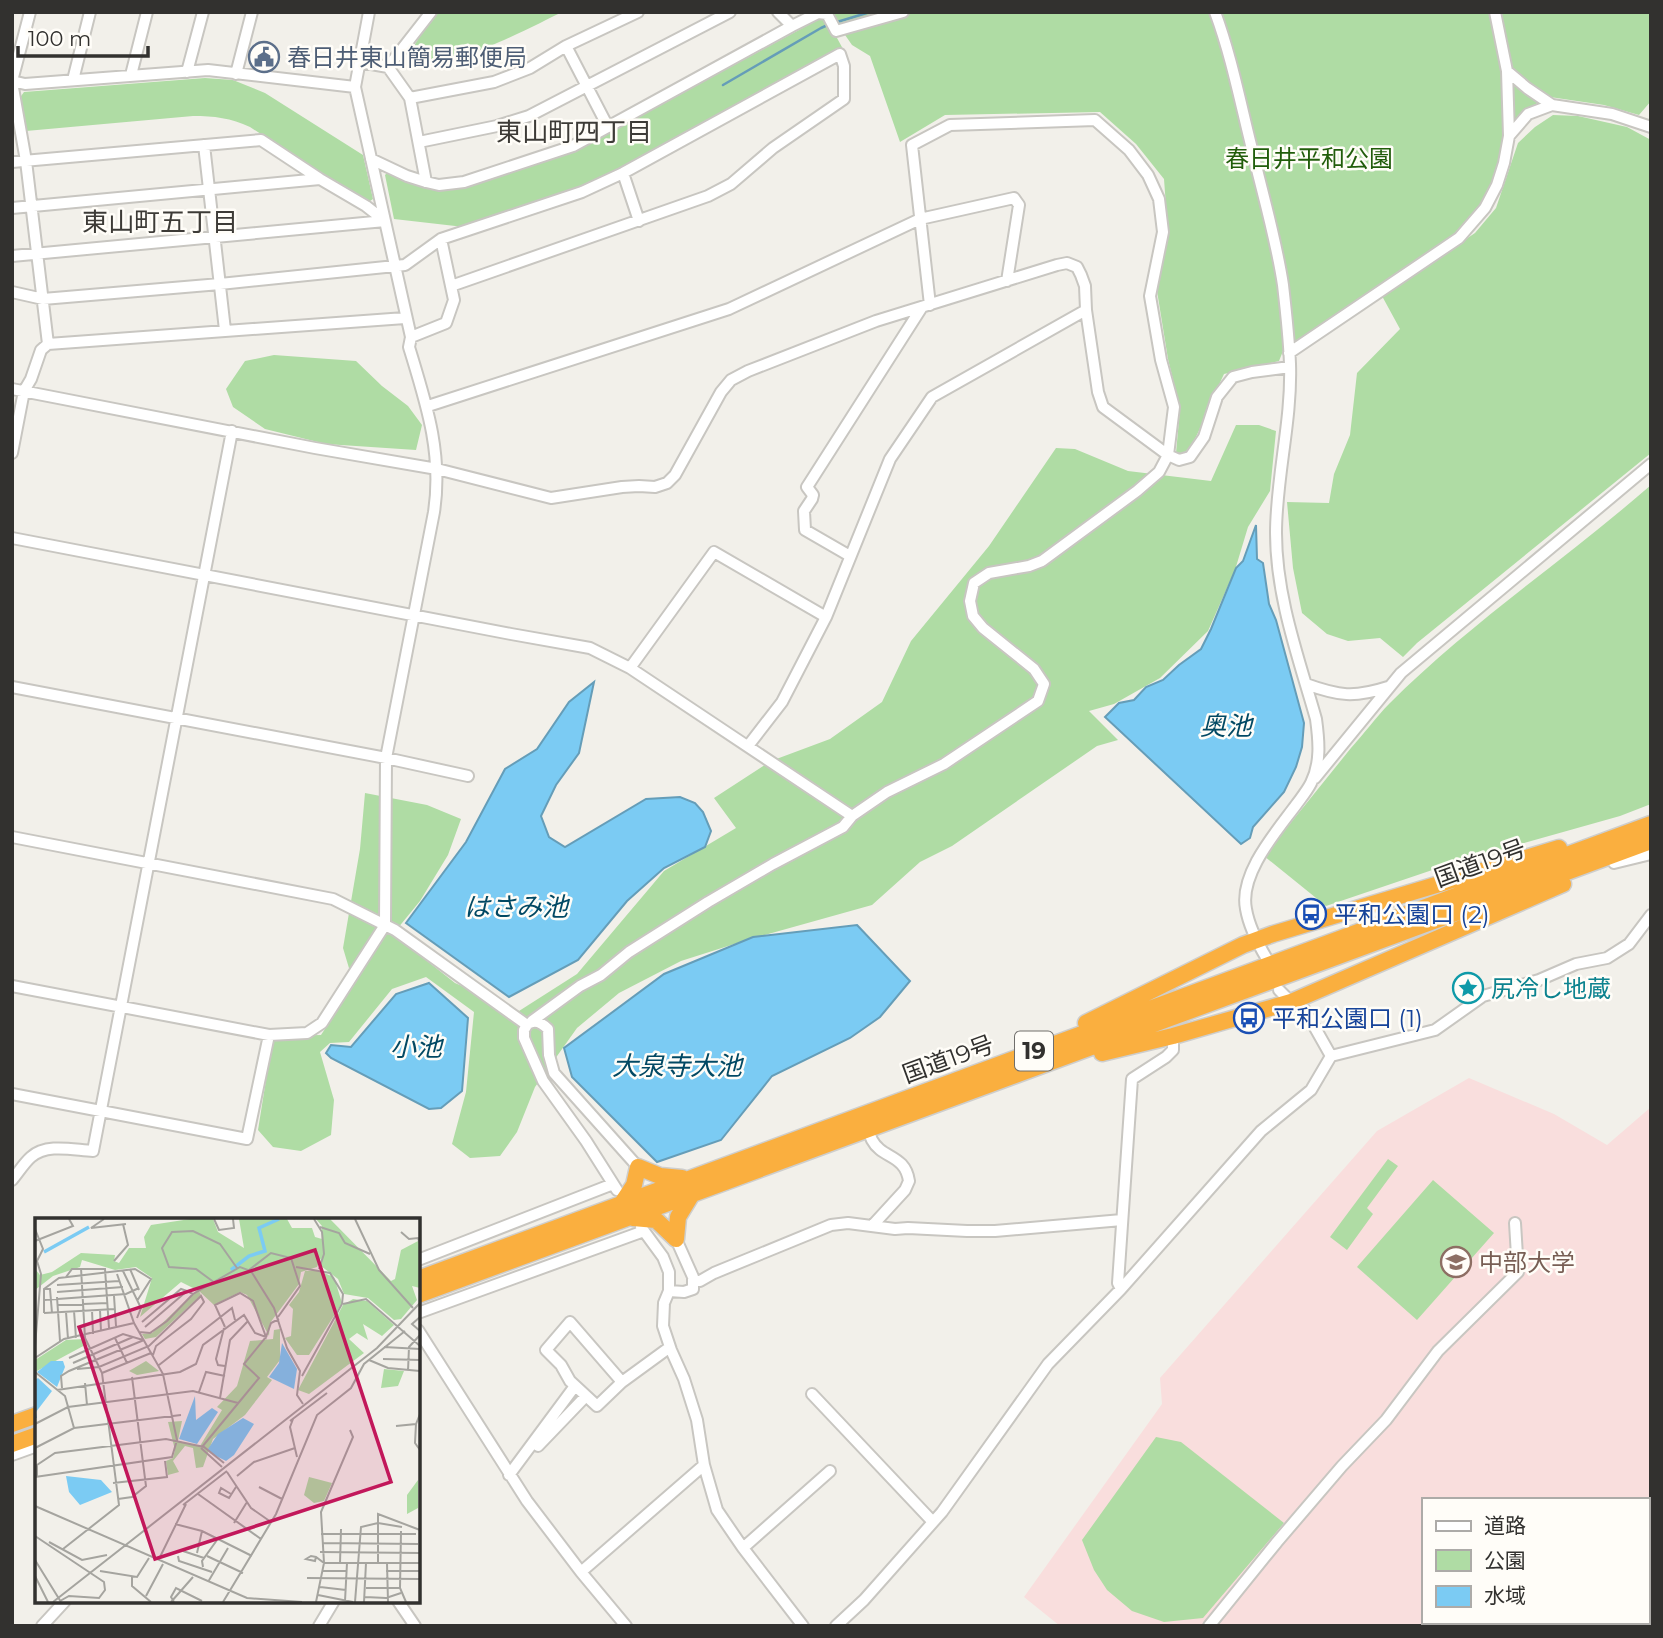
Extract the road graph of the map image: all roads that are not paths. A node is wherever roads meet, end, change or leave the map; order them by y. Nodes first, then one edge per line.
1 (30, 12) edge
2 (90, 12) edge
3 (147, 12) edge
4 (202, 12) edge
5 (252, 12) edge
6 (369, 12) edge
7 (432, 12) edge
8 (638, 12) edge
9 (730, 12) edge
10 (778, 12) edge
11 (902, 12) edge
12 (1215, 12) edge
13 (1495, 12) edge
14 (792, 26) junction
15 (566, 46) junction
16 (360, 62) junction
17 (388, 67) junction
18 (1507, 71) junction
19 (187, 72) junction
20 (236, 74) junction
21 (131, 75) junction
22 (73, 80) junction
23 (12, 82) edge
24 (355, 87) junction
25 (588, 87) junction
26 (410, 98) junction
27 (1552, 105) junction
28 (1651, 126) edge
29 (608, 127) junction
30 (1509, 136) junction
31 (419, 142) junction
32 (204, 145) junction
33 (371, 159) junction
34 (26, 161) junction
35 (12, 162) edge
36 (623, 173) junction
37 (320, 179) junction
38 (426, 182) junction
39 (209, 190) junction
40 (32, 206) junction
41 (12, 208) edge
42 (920, 219) junction
43 (385, 220) junction
44 (639, 221) junction
45 (215, 237) junction
46 (441, 239) junction
47 (38, 254) junction
48 (12, 256) edge
49 (396, 266) junction
50 (1007, 281) junction
51 (220, 284) junction
52 (451, 286) junction
53 (12, 292) edge
54 (43, 299) junction
55 (926, 306) junction
56 (1086, 310) junction
57 (405, 317) junction
58 (225, 330) junction
59 (411, 337) junction
60 (48, 344) junction
61 (1289, 352) junction
62 (1290, 367) junction
63 (18, 390) edge
64 (428, 406) junction
65 (232, 431) junction
66 (12, 453) edge
67 (1168, 455) junction
68 (1651, 464) edge
69 (437, 469) junction
70 (12, 538) edge
71 (850, 556) junction
72 (204, 574) junction
73 (414, 615) junction
74 (826, 617) junction
75 (630, 668) junction
76 (1306, 684) junction
77 (12, 687) edge
78 (1388, 687) junction
79 (176, 718) junction
80 (748, 746) junction
81 (386, 758) junction
82 (468, 776) dead end
83 (1311, 783) junction
84 (852, 816) junction
85 (1651, 824) edge
86 (12, 837) edge
87 (1651, 841) edge
88 (1626, 842) junction
89 (1651, 854) edge
90 (148, 863) junction
91 (1614, 863) junction
92 (1651, 915) edge
93 (385, 925) junction
94 (1257, 941) junction
95 (1267, 959) dead end
96 (12, 986) edge
97 (1279, 989) dead end
98 (1291, 1002) junction
99 (120, 1007) junction
100 (530, 1023) junction
101 (269, 1035) junction
102 (1173, 1036) junction
103 (1064, 1049) junction
104 (1331, 1056) junction
105 (12, 1094) edge
106 (101, 1112) junction
107 (868, 1129) junction
108 (638, 1167) junction
109 (12, 1180) edge
110 (690, 1186) junction
111 (628, 1209) junction
112 (1122, 1220) junction
113 (1515, 1223) dead end
114 (872, 1226) junction
115 (676, 1238) junction
116 (424, 1258) edge
117 (420, 1279) edge
118 (438, 1280) junction
119 (693, 1281) junction
120 (1121, 1289) junction
121 (669, 1291) junction
122 (420, 1294) edge
123 (446, 1303) junction
124 (420, 1312) edge
125 (420, 1333) edge
126 (670, 1347) junction
127 (622, 1382) junction
128 (575, 1386) junction
129 (812, 1394) dead end
130 (586, 1396) junction
131 (35, 1416) edge
132 (12, 1424) edge
133 (35, 1436) edge
134 (12, 1444) edge
135 (35, 1447) edge
136 (12, 1455) edge
137 (704, 1465) junction
138 (830, 1471) dead end
139 (509, 1475) junction
140 (933, 1522) junction
141 (743, 1548) junction
142 (580, 1572) junction
143 (63, 1603) edge
144 (333, 1603) edge
145 (399, 1603) edge
146 (42, 1626) edge
147 (319, 1626) edge
148 (415, 1626) edge
149 (626, 1626) edge
150 (803, 1626) edge
151 (836, 1626) edge
152 (1209, 1626) edge

1 - 23 street
2 - 22 street
3 - 21 street
4 - 19 street
5 - 20 street
6 - 16 street
7 - 17 street
8 - 15 street
9 - 25 street
10 - 14 street
11 - 14 street
12 - 61 street
13 - 18 street
14 - 29 street
15 - 25 street
15 - 26 street
16 - 17 street
16 - 24 street
17 - 26 street
18 - 27 street
18 - 30 street
19 - 20 street
19 - 21 street
20 - 24 street
21 - 22 street
22 - 23 street
23 - 34 street
24 - 33 street
25 - 29 street
25 - 31 street
26 - 31 street
27 - 28 street
27 - 30 street
29 - 38 street
30 - 61 street
31 - 38 street
32 - 34 street
32 - 37 street
32 - 39 street
33 - 38 street
33 - 43 street
34 - 35 street
34 - 40 street
36 - 44 street
36 - 44 street
36 - 46 street
37 - 39 street
37 - 43 street
39 - 40 street
39 - 45 street
40 - 41 street
40 - 47 street
42 - 50 street
42 - 55 street
42 - 64 street
42 - 67 street
43 - 45 street
43 - 49 street
44 - 52 street
45 - 47 street
45 - 51 street
46 - 49 street
46 - 52 street
47 - 48 street
47 - 54 street
49 - 51 street
49 - 57 street
50 - 55 street
50 - 56 street
51 - 54 street
51 - 58 street
52 - 59 street
53 - 54 street
54 - 60 street
55 - 69 street
55 - 71 street
56 - 67 street
56 - 71 street
57 - 58 street
57 - 59 street
58 - 60 street
59 - 64 street
60 - 63 street
61 - 62 street
62 - 67 street
62 - 76 street
63 - 65 street
63 - 66 street
64 - 69 street
65 - 69 street
65 - 72 street
67 - 84 street
68 - 78 street
69 - 73 street
70 - 72 street
71 - 74 street
72 - 73 street
72 - 79 street
73 - 75 street
73 - 81 street
74 - 75 street
74 - 80 street
75 - 80 street
76 - 78 street
76 - 83 street
77 - 79 street
78 - 83 street
79 - 81 street
79 - 90 street
80 - 84 street
81 - 82 street
81 - 93 street
83 - 94 street
84 - 100 street
85 - 88 highway, 国道19号 / 19
86 - 90 street
87 - 88 highway, 国道19号 / 19
88 - 91 highway
88 - 94 highway
88 - 103 highway, 国道19号 / 19
89 - 91 street
90 - 93 street
90 - 99 street
91 - 98 highway
92 - 104 street
93 - 100 street
93 - 101 street
94 - 95 street
94 - 103 highway
96 - 99 street
97 - 98 street
98 - 102 highway
98 - 104 street
99 - 101 street
99 - 106 street
100 - 108 street
100 - 111 street
101 - 106 street
102 - 103 highway
102 - 112 street
103 - 107 highway, 国道19号 / 19
103 - 110 highway, 国道19号 / 19
104 - 120 street
105 - 106 street
106 - 109 street
107 - 110 highway, 国道19号 / 19
107 - 114 street
108 - 110 highway
108 - 111 highway
110 - 111 highway, 国道19号 / 19
110 - 115 highway
111 - 115 highway
111 - 116 street
111 - 118 highway, 国道19号 / 19
111 - 121 street
111 - 123 street
112 - 114 street
112 - 120 street
113 - 152 street
114 - 119 street
115 - 119 street
116 - 118 street
117 - 118 highway, 国道19号 / 19
118 - 122 highway, 国道19号 / 19
118 - 123 street
119 - 121 street
120 - 140 street
121 - 126 street
123 - 124 street
125 - 139 street
126 - 127 street
126 - 137 street
127 - 128 street
127 - 130 street
128 - 130 street
128 - 139 street
129 - 140 street
130 - 139 street
131 - 132 highway
133 - 134 highway
135 - 136 street
137 - 141 street
137 - 142 street
138 - 141 street
139 - 142 street
140 - 151 street
141 - 150 street
142 - 149 street
143 - 146 street
144 - 147 street
145 - 148 street

